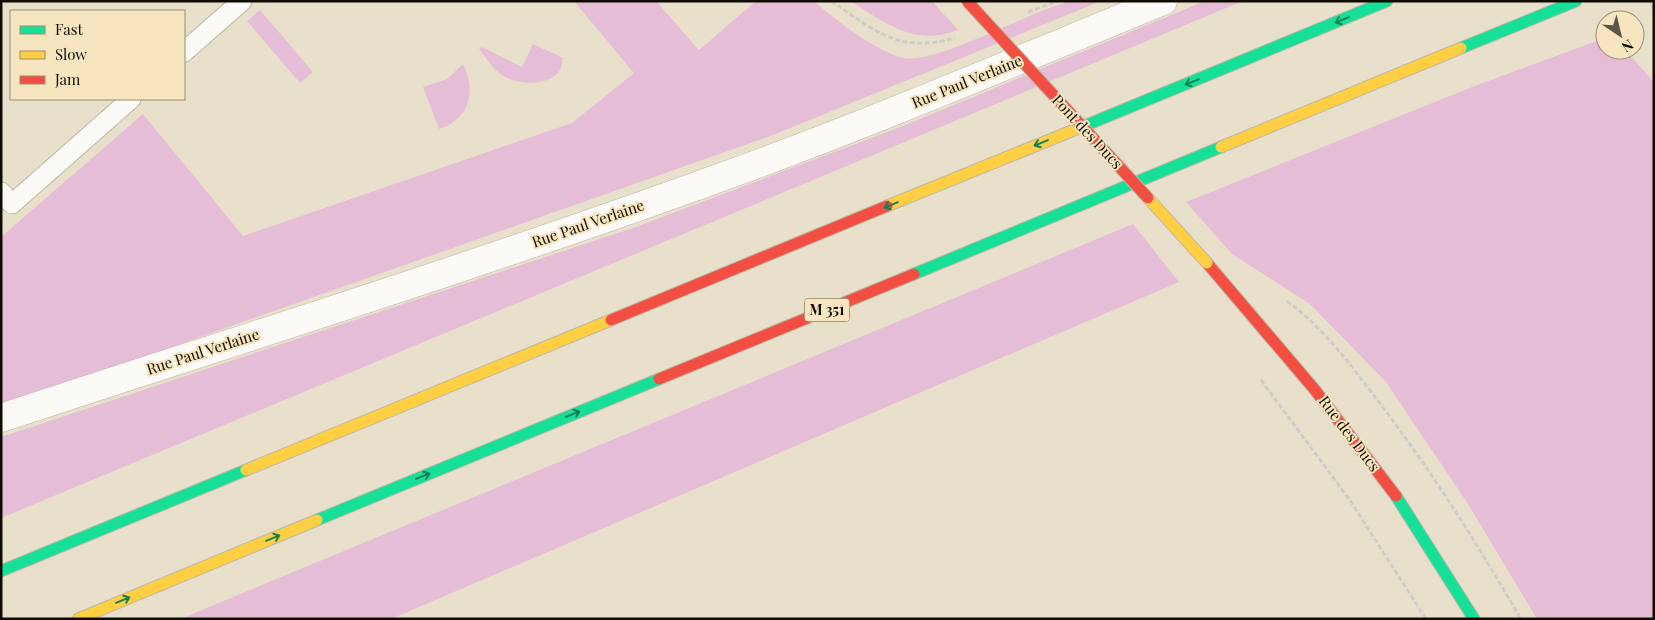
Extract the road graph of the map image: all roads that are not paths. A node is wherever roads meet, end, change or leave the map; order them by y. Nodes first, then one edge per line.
1 (242, 1) edge
2 (967, 1) edge
3 (1163, 1) edge
4 (1387, 1) edge
5 (1576, 1) edge
6 (185, 51) edge
7 (130, 100) edge
8 (1, 192) edge
9 (1207, 263) joint
10 (1, 418) edge
11 (1, 570) edge
12 (78, 619) edge
13 (1474, 619) edge

1 - 6 lane
2 - 9 main road, Pont des Ducs, bridge
3 - 10 street, Rue Paul Verlaine
4 -> 11 main road
12 -> 5 main road, M 351
7 - 8 lane
9 - 13 main road, Rue des Ducs

